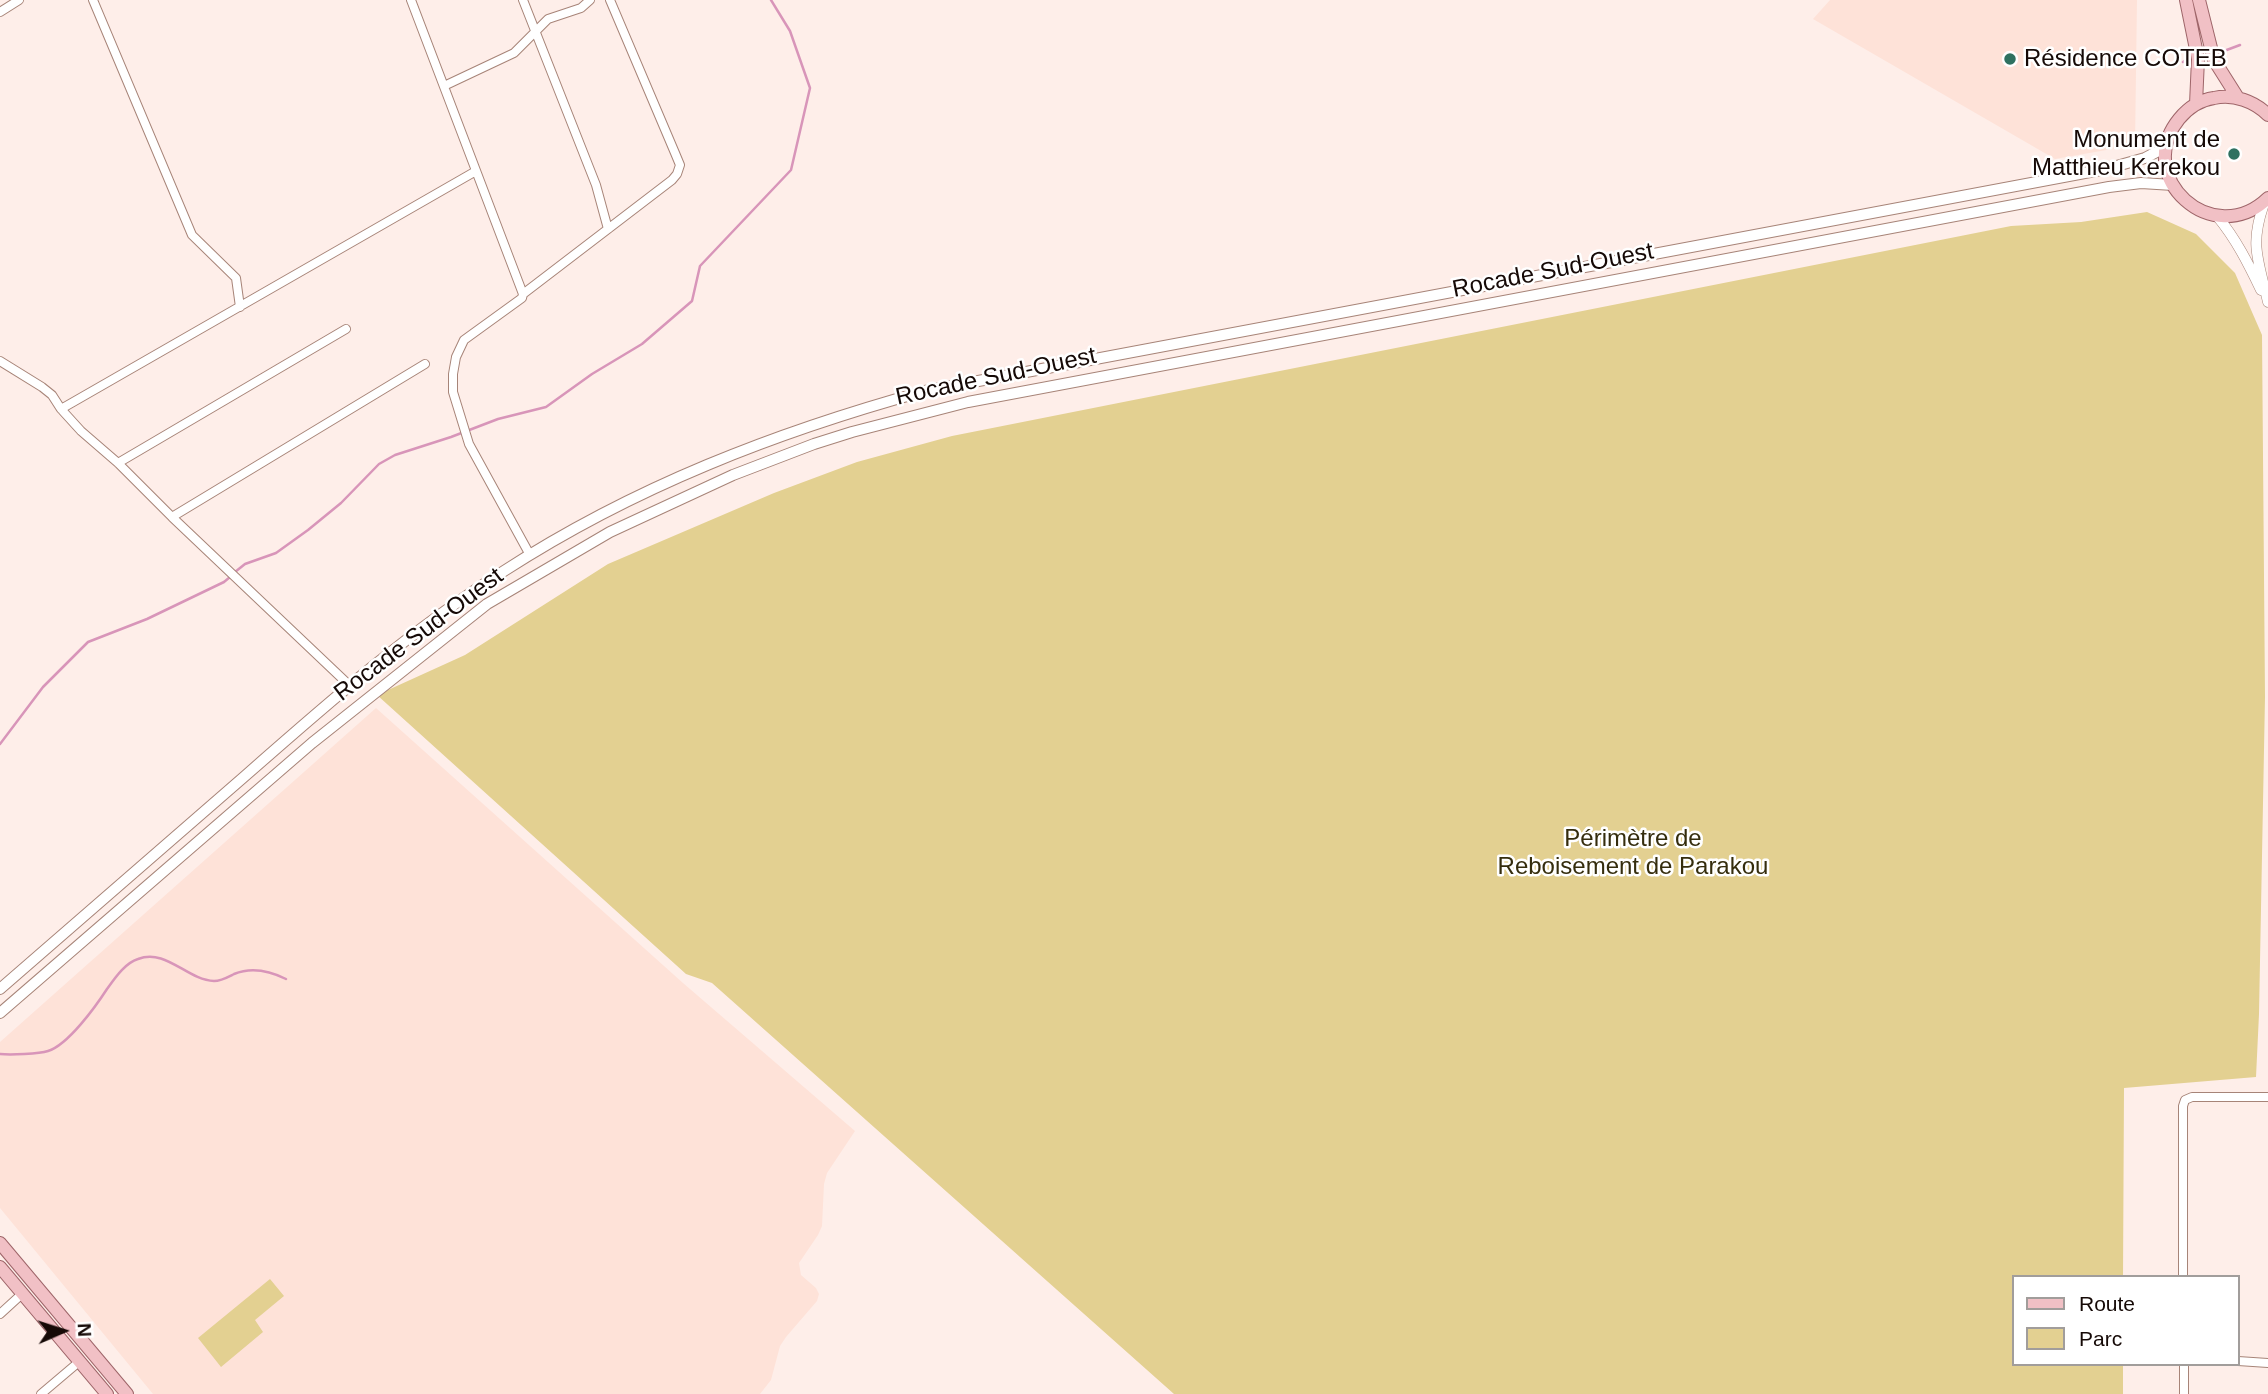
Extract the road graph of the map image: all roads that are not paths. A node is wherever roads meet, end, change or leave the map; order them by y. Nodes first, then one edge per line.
1 (19, 0) edge
2 (93, 0) edge
3 (411, 0) edge
4 (523, 0) edge
5 (590, 0) edge
6 (610, 0) edge
7 (2186, 0) edge
8 (2199, 0) edge
9 (0, 12) edge
10 (536, 32) junction
11 (444, 86) junction
12 (2238, 98) junction
13 (2196, 104) junction
14 (2268, 115) edge
15 (2166, 147) junction
16 (476, 171) junction
17 (2173, 185) junction
18 (2267, 199) edge
19 (2217, 216) junction
20 (608, 229) junction
21 (523, 294) junction
22 (2268, 303) edge
23 (240, 307) junction
24 (346, 329) dead end
25 (0, 362) edge
26 (425, 364) dead end
27 (61, 409) junction
28 (118, 463) junction
29 (172, 517) junction
30 (530, 555) junction
31 (349, 685) junction
32 (0, 989) edge
33 (0, 1013) edge
34 (2268, 1097) edge
35 (0, 1243) edge
36 (0, 1267) edge
37 (2183, 1275) edge
38 (23, 1293) junction
39 (0, 1314) edge
40 (2240, 1361) edge
41 (80, 1362) junction
42 (2268, 1363) edge
43 (2183, 1366) edge
44 (41, 1394) edge
45 (107, 1394) edge
46 (127, 1394) edge
47 (2184, 1394) edge

1 - 9 street
2 - 23 street
3 - 11 street
4 - 10 street
5 - 10 street
6 - 20 street
7 - 13 main road
8 - 12 main road
10 - 11 street
10 - 20 street
11 - 16 street
12 - 13 main road
12 - 14 main road
13 - 15 main road
15 - 17 main road
15 - 30 main road, Rocade Sud-Ouest
16 - 21 street
16 - 23 street
17 - 19 main road
17 - 33 main road, Rocade Sud-Ouest
18 - 19 main road
18 - 22 street
19 - 22 street
20 - 21 street
21 - 30 street
23 - 27 street
24 - 28 street
25 - 27 street
26 - 29 street
27 - 28 street
28 - 29 street
29 - 31 street
30 - 31 main road, Rocade Sud-Ouest
31 - 32 main road, Rocade Sud-Ouest
34 - 37 street
35 - 46 main road
36 - 38 main road
38 - 39 street
38 - 41 main road
40 - 42 street
41 - 44 street
41 - 45 main road
43 - 47 street

